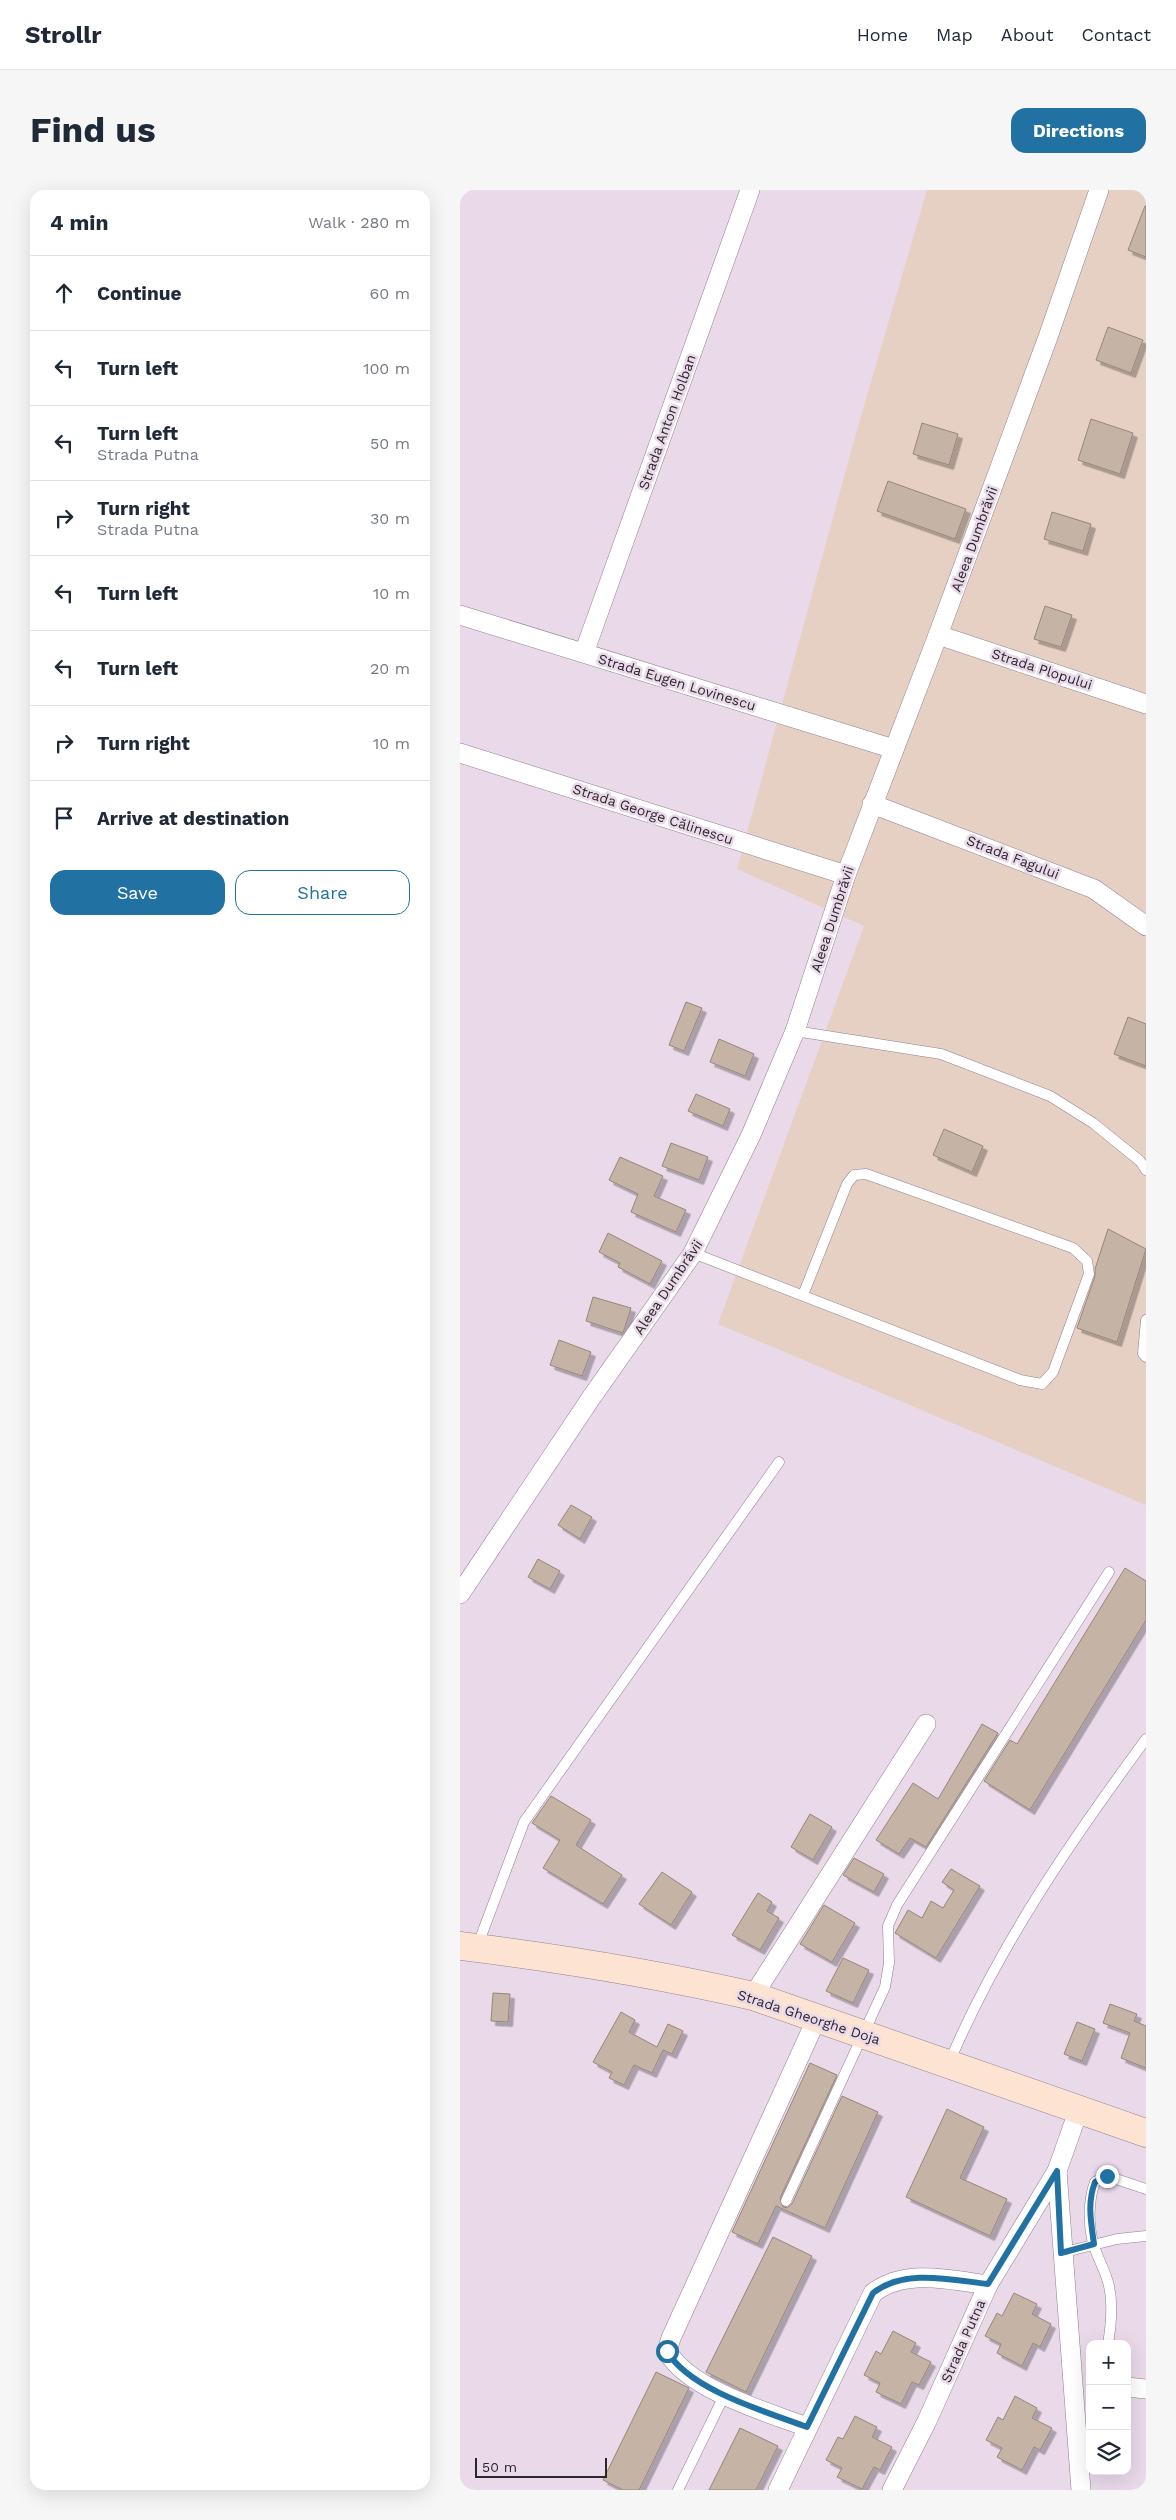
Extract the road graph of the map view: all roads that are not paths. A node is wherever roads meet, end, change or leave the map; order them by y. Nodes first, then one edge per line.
1 (750, 190) edge
2 (1099, 190) edge
3 (460, 615) edge
4 (938, 635) junction
5 (584, 653) junction
6 (1146, 704) edge
7 (894, 749) junction
8 (460, 753) edge
9 (872, 804) junction
10 (846, 875) junction
11 (1146, 926) edge
12 (795, 1031) junction
13 (1146, 1170) edge
14 (693, 1253) junction
15 (803, 1296) junction
16 (1146, 1320) edge
17 (1146, 1357) edge
18 (779, 1462) dead end
19 (1108, 1572) dead end
20 (460, 1594) edge
21 (926, 1724) dead end
22 (1146, 1739) edge
23 (469, 1947) edge
24 (753, 1996) junction
25 (817, 2018) junction
26 (865, 2035) junction
27 (949, 2064) junction
28 (1079, 2110) junction
29 (1146, 2133) edge
30 (1057, 2171) junction
31 (1146, 2189) edge
32 (786, 2201) dead end
33 (1146, 2236) edge
34 (1094, 2244) junction
35 (1061, 2253) junction
36 (988, 2284) junction
37 (1109, 2340) edge
38 (1081, 2379) edge
39 (1131, 2387) edge
40 (1146, 2389) edge
41 (724, 2396) junction
42 (807, 2427) junction
43 (678, 2490) edge
44 (778, 2490) edge
45 (892, 2490) edge
46 (1081, 2490) edge

1 - 5 street, Strada Anton Holban
2 - 4 street, Aleea Dumbrăvii
3 - 5 street, Strada Eugen Lovinescu
4 - 6 street, Strada Plopului
4 - 7 street, Aleea Dumbrăvii
5 - 7 street, Strada Eugen Lovinescu
7 - 9 street, Aleea Dumbrăvii
8 - 10 street, Strada George Călinescu
9 - 10 street, Aleea Dumbrăvii
9 - 11 street, Strada Fagului
10 - 12 street, Aleea Dumbrăvii
12 - 13 lane
12 - 14 street, Aleea Dumbrăvii
14 - 15 lane
14 - 20 street, Aleea Dumbrăvii
15 - 15 lane
16 - 17 lane
18 - 23 lane
19 - 26 lane
21 - 24 street
22 - 27 lane
23 - 24 main road, Strada Gheorghe Doja
24 - 25 main road, Strada Gheorghe Doja
25 - 26 main road, Strada Gheorghe Doja
25 - 41 street
26 - 27 main road, Strada Gheorghe Doja
26 - 32 lane
27 - 28 main road, Strada Gheorghe Doja
28 - 29 main road, Strada Gheorghe Doja
28 - 30 street, Strada Putna
30 - 35 street, Strada Putna
30 - 36 street, Strada Putna
31 - 34 lane
33 - 34 lane
34 - 35 lane
34 - 37 lane
35 - 38 street, Strada Putna
36 - 42 street
36 - 45 street, Strada Putna
38 - 46 street, Strada Putna
39 - 40 street
41 - 42 street
41 - 43 lane
42 - 44 street

